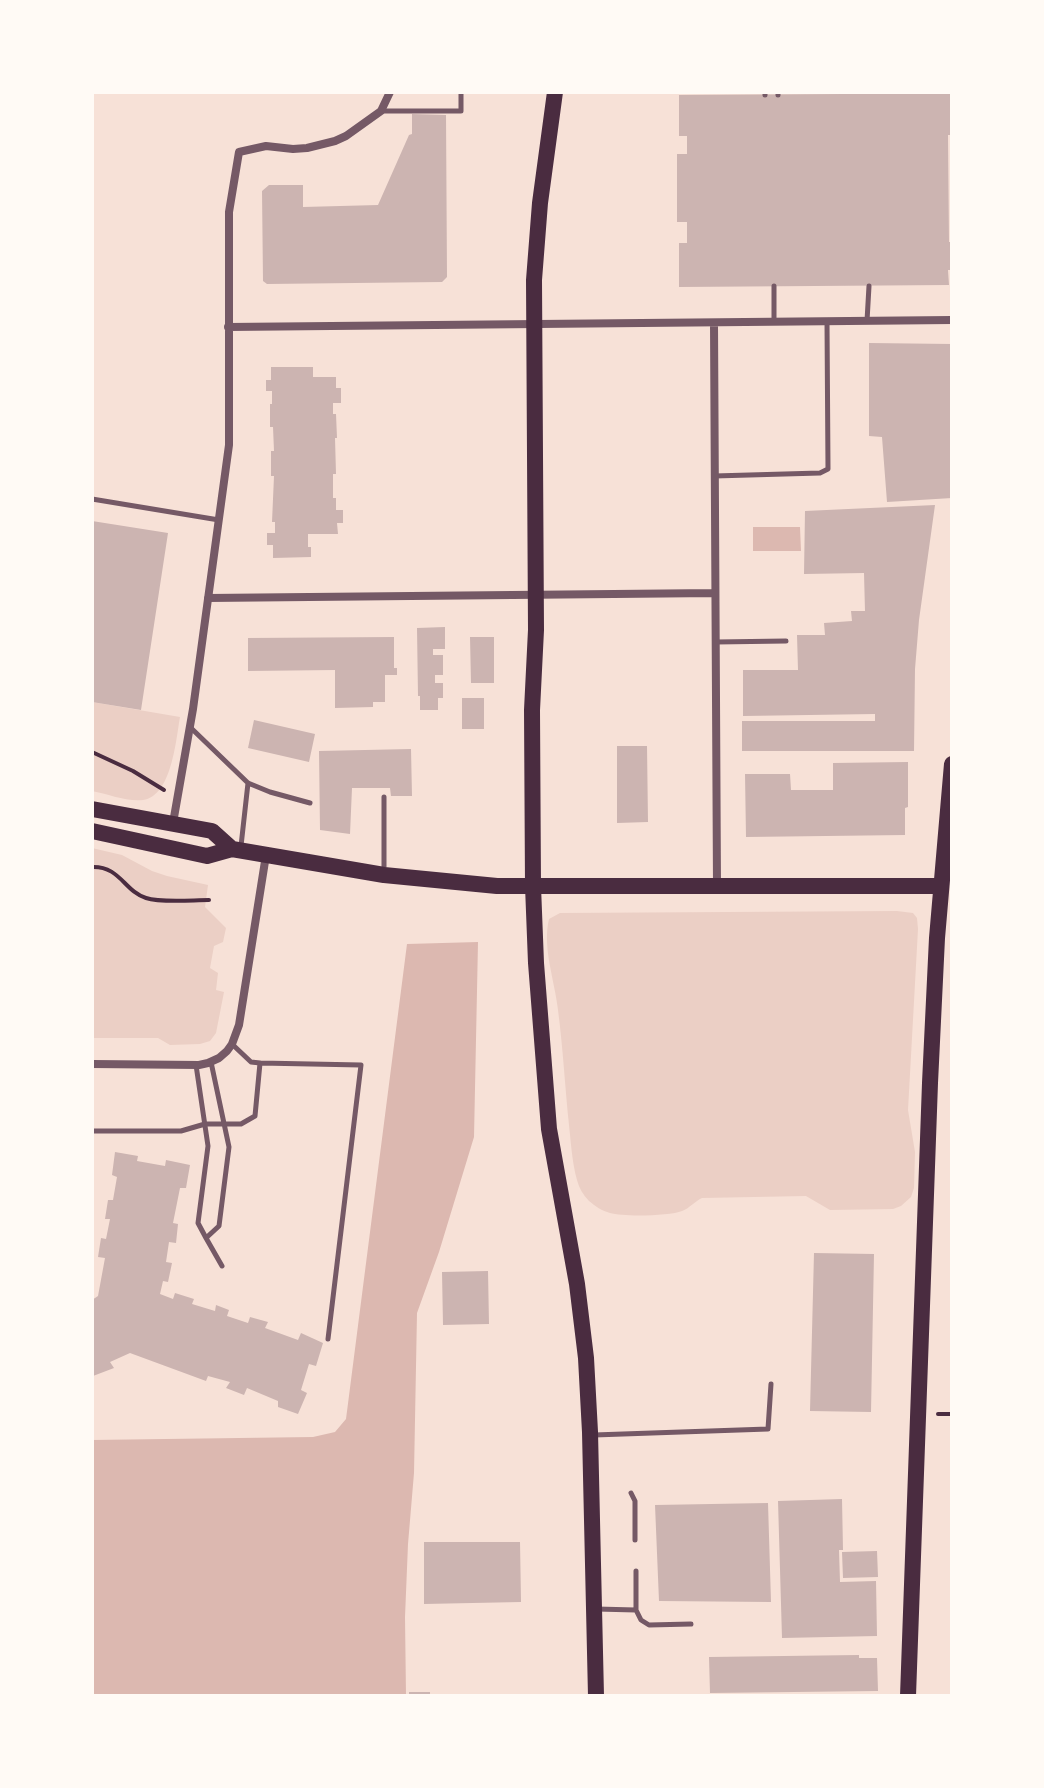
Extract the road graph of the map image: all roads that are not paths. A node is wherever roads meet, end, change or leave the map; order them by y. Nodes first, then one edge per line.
1 (390, 92) edge
2 (461, 92) edge
3 (555, 92) edge
4 (381, 111) junction
5 (774, 286) dead end
6 (869, 286) dead end
7 (952, 320) edge
8 (827, 321) junction
9 (867, 321) junction
10 (774, 322) junction
11 (714, 323) junction
12 (534, 324) junction
13 (228, 327) junction
14 (714, 476) junction
15 (92, 499) edge
16 (219, 520) junction
17 (715, 593) junction
18 (535, 595) junction
19 (208, 598) junction
20 (786, 641) dead end
21 (715, 642) junction
22 (190, 727) junction
23 (952, 764) edge
24 (248, 783) junction
25 (384, 797) dead end
26 (310, 803) dead end
27 (98, 810) edge
28 (173, 823) junction
29 (96, 832) edge
30 (236, 850) junction
31 (266, 855) junction
32 (384, 875) junction
33 (533, 886) junction
34 (717, 886) junction
35 (941, 886) junction
36 (232, 1044) junction
37 (211, 1062) junction
38 (260, 1063) junction
39 (92, 1064) edge
40 (196, 1065) junction
41 (205, 1124) junction
42 (223, 1124) junction
43 (92, 1131) edge
44 (206, 1238) junction
45 (222, 1266) dead end
46 (328, 1339) dead end
47 (771, 1384) dead end
48 (590, 1435) junction
49 (631, 1493) dead end
50 (635, 1540) dead end
51 (636, 1571) dead end
52 (595, 1609) junction
53 (636, 1610) junction
54 (691, 1624) dead end
55 (596, 1696) edge
56 (908, 1696) edge

1 - 4 street
2 - 4 lane
3 - 12 main road
4 - 13 street
5 - 10 lane
6 - 9 lane
7 - 9 street
8 - 9 street
8 - 10 street
8 - 14 lane
10 - 11 street
11 - 12 street
11 - 14 street
12 - 13 street
12 - 18 main road
13 - 16 street
14 - 17 street
15 - 16 lane
16 - 19 street
17 - 18 street
17 - 21 street
18 - 19 street
18 - 33 main road
19 - 22 street
20 - 21 lane
21 - 34 street
22 - 24 lane
22 - 28 street
23 - 35 main road
24 - 26 lane
24 - 30 lane
25 - 32 lane
27 - 28 main road
28 - 30 main road
29 - 30 main road
30 - 31 main road
31 - 32 main road
31 - 36 street
32 - 33 main road
33 - 34 main road
33 - 48 main road
34 - 35 main road
35 - 56 main road
36 - 37 street
36 - 38 lane
37 - 40 street
37 - 42 lane
38 - 42 lane
38 - 46 lane
39 - 40 street
40 - 41 lane
41 - 42 lane
41 - 43 lane
41 - 44 lane
42 - 44 lane
44 - 45 lane
47 - 48 lane
48 - 52 main road
49 - 50 lane
51 - 53 lane
52 - 53 lane
52 - 55 main road
53 - 54 lane

